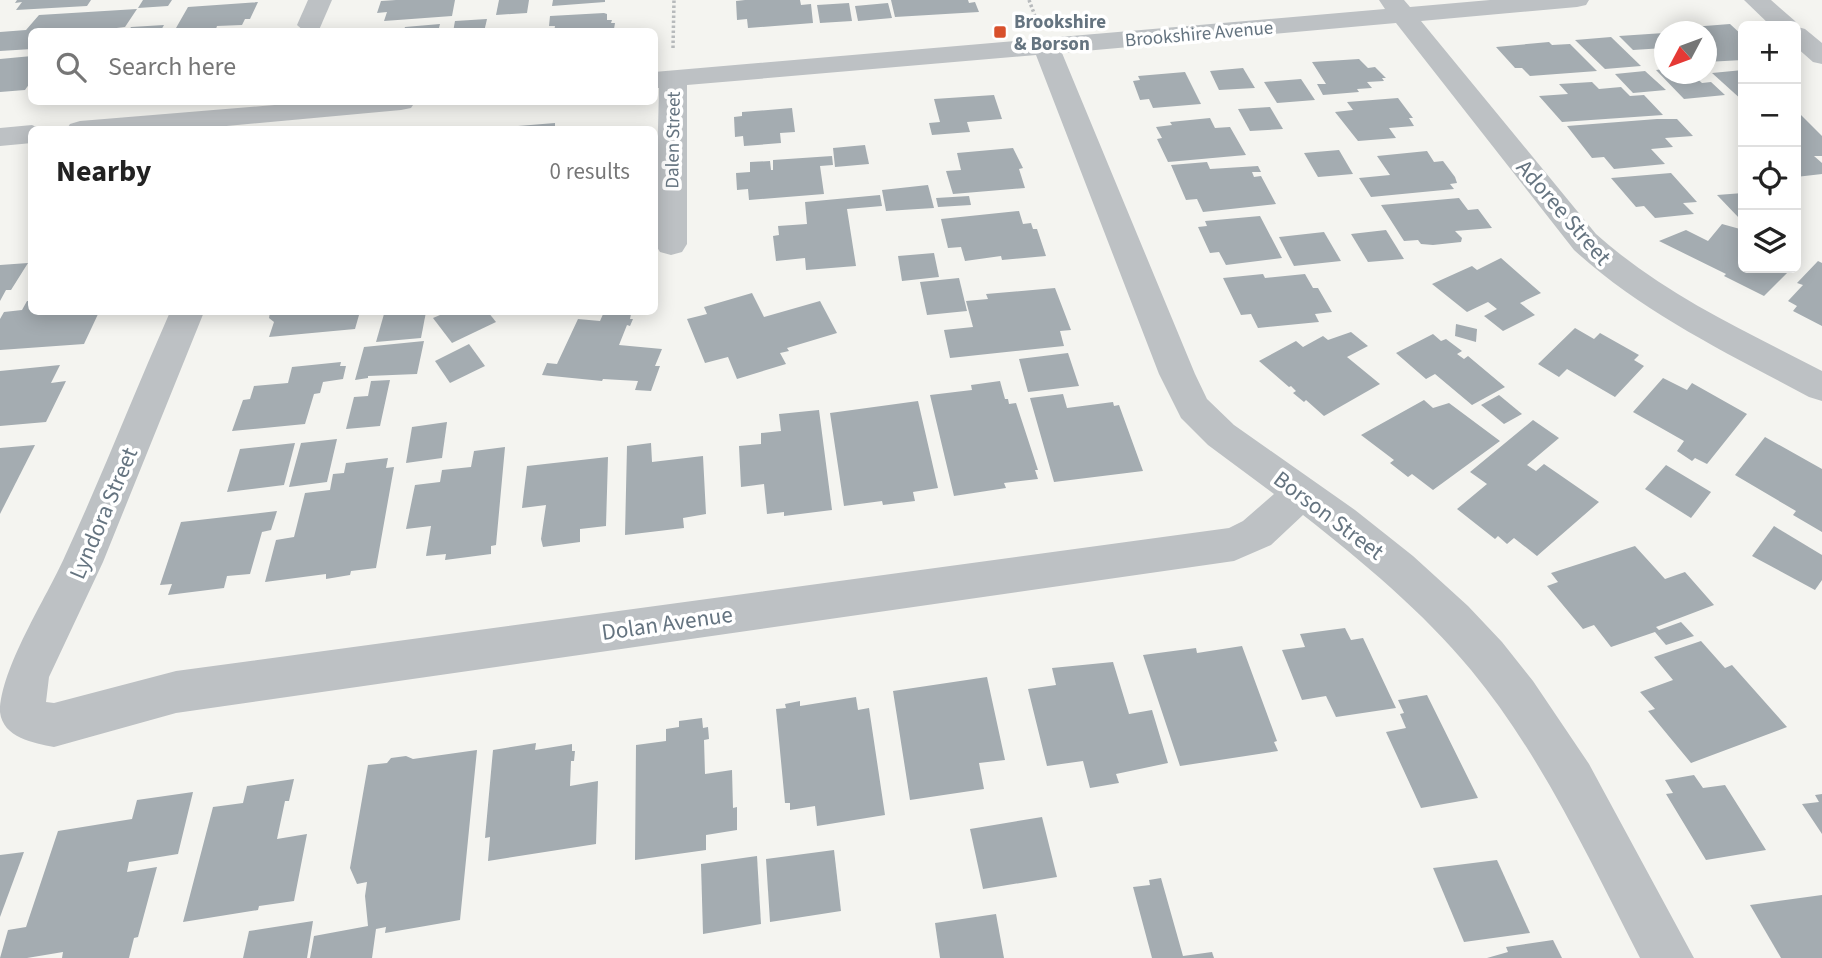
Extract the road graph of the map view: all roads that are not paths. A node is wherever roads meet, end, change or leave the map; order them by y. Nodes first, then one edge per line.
1 (320, 0) edge
2 (1577, 0) edge
3 (1756, 0) edge
4 (1398, 8) edge
5 (1780, 21) edge
6 (310, 24) dead end
7 (1801, 38) edge
8 (1046, 46) junction
9 (1822, 56) edge
10 (664, 79) edge
11 (380, 105) edge
12 (266, 121) edge
13 (163, 126) edge
14 (28, 134) edge
15 (0, 136) edge
16 (671, 244) dead end
17 (186, 315) edge
18 (1822, 387) edge
19 (1301, 493) junction
20 (22, 713) joint
21 (1668, 958) edge

1 - 6 street
2 - 4 street, Brookshire Avenue
3 - 5 street
4 - 8 street, Brookshire Avenue
4 - 18 street, Adoree Street
7 - 9 street
8 - 10 street, Brookshire Avenue
8 - 19 street, Borson Street
10 - 16 street, Dalen Street
11 - 12 street
12 - 13 street
14 - 15 street
17 - 20 street, Lyndora Street
19 - 20 street, Dolan Avenue
19 - 21 street, Borson Street

